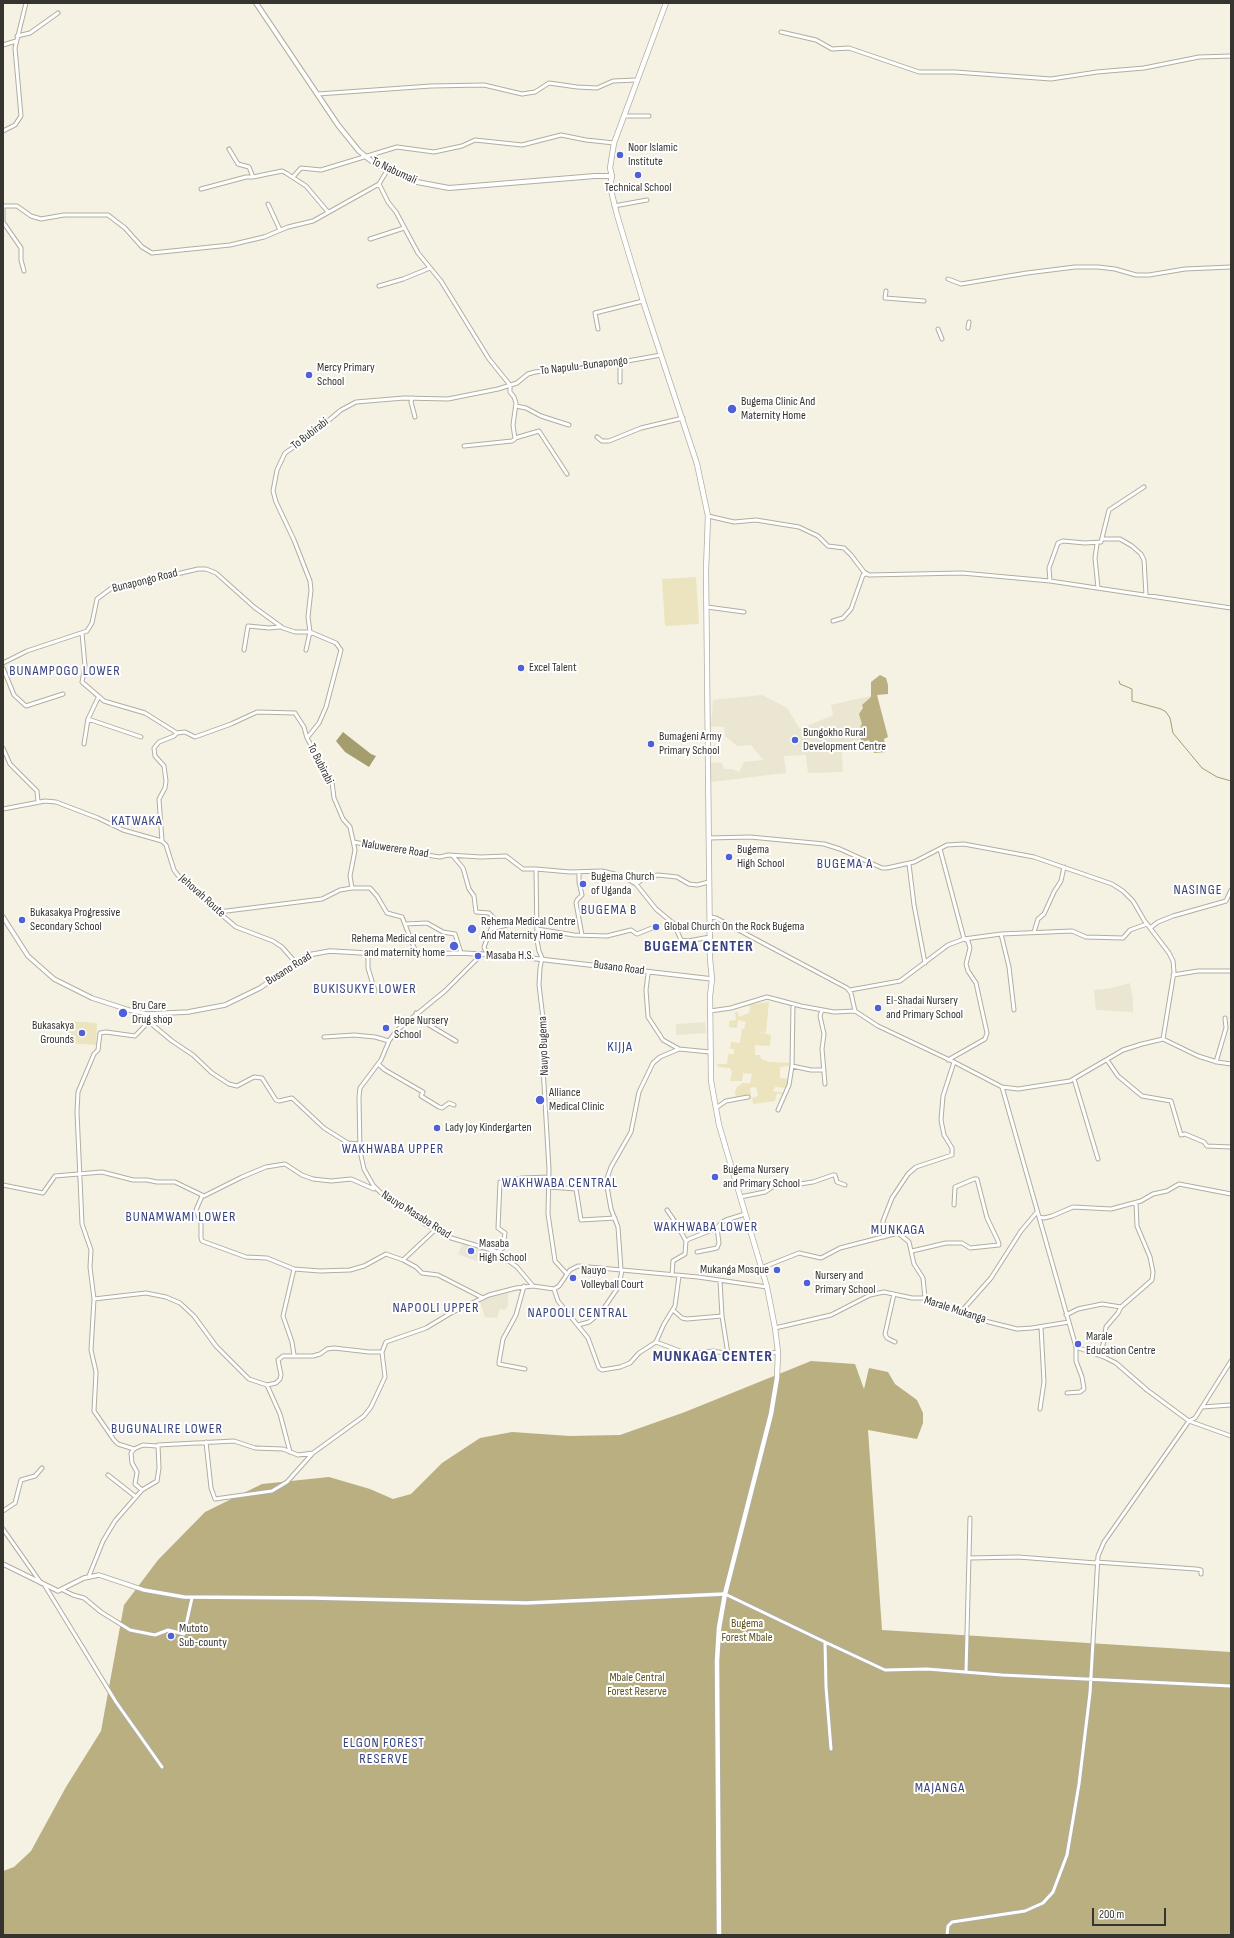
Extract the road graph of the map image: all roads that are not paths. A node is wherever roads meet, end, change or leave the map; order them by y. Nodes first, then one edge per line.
1 (26, 3) edge
2 (256, 3) edge
3 (666, 3) edge
4 (58, 13) dead end
5 (781, 32) dead end
6 (17, 36) junction
7 (16, 41) junction
8 (3, 45) edge
9 (1231, 56) edge
10 (636, 80) junction
11 (318, 94) junction
12 (624, 116) junction
13 (649, 116) dead end
14 (3, 131) edge
15 (614, 143) junction
16 (229, 149) dead end
17 (365, 157) junction
18 (388, 169) junction
19 (612, 176) junction
20 (253, 177) junction
21 (293, 177) junction
22 (379, 184) junction
23 (200, 189) dead end
24 (647, 200) dead end
25 (268, 204) dead end
26 (3, 206) edge
27 (614, 206) junction
28 (328, 212) junction
29 (404, 228) junction
30 (280, 230) junction
31 (370, 239) dead end
32 (1231, 267) edge
33 (430, 268) junction
34 (24, 271) dead end
35 (948, 279) dead end
36 (379, 286) dead end
37 (886, 291) dead end
38 (643, 301) junction
39 (924, 301) dead end
40 (969, 322) dead end
41 (968, 328) dead end
42 (598, 329) dead end
43 (938, 329) dead end
44 (942, 339) dead end
45 (661, 355) junction
46 (620, 362) junction
47 (620, 382) dead end
48 (510, 385) junction
49 (412, 398) junction
50 (516, 406) junction
51 (415, 417) dead end
52 (682, 418) junction
53 (569, 425) dead end
54 (597, 437) dead end
55 (515, 438) junction
56 (464, 446) dead end
57 (567, 474) dead end
58 (1144, 487) dead end
59 (708, 516) junction
60 (1103, 539) junction
61 (1097, 544) junction
62 (866, 574) junction
63 (1050, 581) junction
64 (1098, 588) junction
65 (1146, 595) junction
66 (707, 607) junction
67 (1231, 608) edge
68 (744, 612) dead end
69 (833, 621) dead end
70 (280, 626) junction
71 (310, 632) junction
72 (82, 633) junction
73 (244, 650) dead end
74 (306, 650) dead end
75 (3, 663) edge
76 (3, 668) edge
77 (63, 694) dead end
78 (98, 698) junction
79 (88, 719) junction
80 (176, 733) junction
81 (141, 738) dead end
82 (307, 738) junction
83 (84, 744) dead end
84 (3, 748) edge
85 (38, 802) junction
86 (3, 809) edge
87 (709, 838) junction
88 (162, 841) junction
89 (354, 842) junction
90 (940, 849) junction
91 (453, 856) junction
92 (909, 864) junction
93 (1064, 868) junction
94 (536, 869) junction
95 (579, 872) junction
96 (709, 882) junction
97 (636, 884) junction
98 (352, 888) junction
99 (1231, 890) edge
100 (218, 912) junction
101 (3, 917) edge
102 (710, 917) junction
103 (536, 922) junction
104 (405, 924) junction
105 (1147, 924) junction
106 (491, 928) junction
107 (1150, 928) junction
108 (537, 929) junction
109 (656, 929) dead end
110 (1034, 932) junction
111 (1001, 934) junction
112 (582, 935) junction
113 (710, 937) junction
114 (964, 939) junction
115 (368, 953) junction
116 (461, 953) junction
117 (482, 954) junction
118 (487, 954) junction
119 (417, 955) junction
120 (542, 958) junction
121 (296, 963) junction
122 (925, 963) junction
123 (1231, 971) edge
124 (651, 972) junction
125 (1173, 975) junction
126 (712, 979) junction
127 (850, 990) junction
128 (375, 991) dead end
129 (793, 1004) junction
130 (822, 1010) junction
131 (1014, 1010) dead end
132 (710, 1011) junction
133 (855, 1011) junction
134 (416, 1013) junction
135 (156, 1014) junction
136 (1225, 1018) dead end
137 (148, 1021) junction
138 (324, 1037) dead end
139 (1163, 1039) junction
140 (389, 1041) junction
141 (456, 1041) dead end
142 (679, 1049) junction
143 (710, 1052) junction
144 (948, 1060) junction
145 (1106, 1060) junction
146 (954, 1062) junction
147 (1216, 1062) junction
148 (378, 1064) junction
149 (1231, 1064) edge
150 (792, 1066) junction
151 (824, 1070) junction
152 (1074, 1079) junction
153 (825, 1084) dead end
154 (1002, 1087) junction
155 (748, 1097) dead end
156 (454, 1105) dead end
157 (714, 1109) junction
158 (778, 1110) dead end
159 (360, 1144) junction
160 (1231, 1147) edge
161 (1098, 1159) dead end
162 (79, 1175) junction
163 (548, 1177) junction
164 (3, 1185) edge
165 (845, 1186) dead end
166 (549, 1187) junction
167 (376, 1190) junction
168 (1231, 1194) edge
169 (202, 1196) junction
170 (740, 1198) junction
171 (1136, 1203) junction
172 (954, 1205) dead end
173 (667, 1210) dead end
174 (1037, 1212) junction
175 (745, 1214) junction
176 (1039, 1217) junction
177 (614, 1218) junction
178 (717, 1228) junction
179 (435, 1230) junction
180 (884, 1237) junction
181 (686, 1241) junction
182 (912, 1251) junction
183 (497, 1252) junction
184 (697, 1252) dead end
185 (403, 1260) junction
186 (761, 1268) junction
187 (294, 1269) junction
188 (622, 1270) junction
189 (567, 1274) junction
190 (672, 1275) junction
191 (679, 1276) junction
192 (720, 1281) junction
193 (524, 1286) junction
194 (533, 1286) junction
195 (766, 1287) junction
196 (554, 1289) junction
197 (894, 1294) junction
198 (483, 1298) junction
199 (925, 1298) junction
200 (94, 1299) junction
201 (1121, 1307) junction
202 (673, 1310) junction
203 (960, 1313) junction
204 (1066, 1315) junction
205 (722, 1316) junction
206 (1069, 1322) junction
207 (578, 1325) junction
208 (1041, 1327) junction
209 (775, 1328) junction
210 (656, 1342) junction
211 (895, 1342) dead end
212 (1076, 1347) junction
213 (382, 1352) junction
214 (778, 1352) junction
215 (728, 1354) junction
216 (294, 1355) junction
217 (1098, 1355) junction
218 (1231, 1361) edge
219 (525, 1369) dead end
220 (267, 1385) junction
221 (1068, 1393) dead end
222 (1231, 1405) edge
223 (1202, 1408) junction
224 (1040, 1409) dead end
225 (1189, 1421) junction
226 (1231, 1436) edge
227 (206, 1442) junction
228 (157, 1446) junction
229 (134, 1449) junction
230 (290, 1452) junction
231 (312, 1453) junction
232 (42, 1468) dead end
233 (108, 1475) dead end
234 (142, 1490) junction
235 (136, 1497) junction
236 (3, 1511) edge
237 (970, 1518) dead end
238 (3, 1529) edge
239 (970, 1558) junction
240 (1096, 1562) junction
241 (3, 1564) edge
242 (1201, 1574) dead end
243 (89, 1576) junction
244 (43, 1585) junction
245 (63, 1590) junction
246 (725, 1594) junction
247 (192, 1598) junction
248 (825, 1642) junction
249 (966, 1672) junction
250 (1091, 1679) junction
251 (1231, 1686) edge
252 (831, 1749) dead end
253 (162, 1767) dead end
254 (719, 1935) edge
255 (947, 1935) edge

1 - 6 street
2 - 11 main road, To Nabumali
3 - 10 main road
4 - 6 street
5 - 9 street
6 - 7 street
7 - 8 street
7 - 14 street
10 - 11 street
10 - 12 main road
11 - 17 main road, To Nabumali
12 - 13 street
12 - 15 main road
15 - 17 street
15 - 19 main road
16 - 20 street
17 - 18 main road, To Nabumali
17 - 21 street
18 - 19 main road, To Nabumali
18 - 22 street
19 - 27 main road
20 - 21 street
20 - 23 street
21 - 28 street
22 - 28 street
22 - 29 street
24 - 27 street
25 - 30 street
26 - 30 street
26 - 34 street
27 - 38 main road
28 - 30 street
29 - 31 street
29 - 33 street
32 - 35 street
33 - 36 street
33 - 48 street
37 - 39 street
38 - 42 street
38 - 45 main road
40 - 41 street
43 - 44 street
45 - 46 street, To Napulu-Bunapongo
45 - 52 main road
46 - 47 street
46 - 48 street, To Napulu-Bunapongo
48 - 49 street, To Bubirabi
48 - 50 street
49 - 51 street
49 - 71 street, To Bubirabi
50 - 53 street
50 - 55 street
52 - 54 street
52 - 59 main road
55 - 56 street
55 - 57 street
58 - 60 street
59 - 62 street
59 - 66 main road
60 - 61 street
60 - 65 street
61 - 63 street
61 - 64 street
62 - 63 street
62 - 69 street
63 - 64 street
64 - 65 street
65 - 67 street
66 - 68 street
66 - 87 main road
70 - 71 street, Bunapongo Road
70 - 72 street, Bunapongo Road
70 - 73 street
71 - 74 street
71 - 82 street, To Bubirabi
72 - 75 street
72 - 78 street
76 - 77 street
78 - 79 street
78 - 80 street
79 - 81 street
79 - 83 street
80 - 82 street
80 - 88 street
82 - 89 street, To Bubirabi
84 - 85 street
85 - 86 street
85 - 88 street
87 - 92 street
87 - 96 main road
88 - 100 street, Jehovah Route
89 - 91 street, Naluwerere Road
89 - 98 street, Naluwerere Road
90 - 92 street
90 - 93 street
90 - 114 street
91 - 94 street, Naluwerere Road
91 - 106 street
92 - 122 street
93 - 105 street
93 - 110 street
94 - 95 street, Naluwerere Road
94 - 103 street, Nauyo Bugema
95 - 97 street, Naluwerere Road
95 - 112 street
96 - 97 street
96 - 102 main road
97 - 113 street
98 - 100 street
98 - 104 street
99 - 107 street
100 - 121 street, Jehovah Route
101 - 135 street, Busano Road
102 - 113 main road
102 - 127 street
103 - 106 street
103 - 108 street, Nauyo Bugema
104 - 116 street
104 - 119 street
105 - 107 street
105 - 110 street
106 - 118 street
107 - 125 street
108 - 112 street
108 - 120 street, Nauyo Bugema
109 - 112 street
110 - 111 street
111 - 114 street
111 - 131 street
113 - 126 main road
114 - 122 street
114 - 144 street
115 - 119 street, Busano Road
115 - 121 street, Busano Road
115 - 128 street
116 - 117 street, Busano Road
116 - 119 street, Busano Road
117 - 118 street, Busano Road
117 - 134 street, Nauyo Masaba Road
118 - 120 street, Busano Road
120 - 124 street, Busano Road
120 - 163 street, Nauyo Bugema
121 - 135 street, Busano Road
122 - 127 street
123 - 125 street
124 - 126 street, Busano Road
124 - 142 street
125 - 139 street
126 - 132 main road
127 - 133 street
129 - 130 street
129 - 132 street
129 - 150 street
130 - 133 street
130 - 151 street
132 - 143 main road
133 - 144 street
134 - 140 street, Nauyo Masaba Road
134 - 141 street
135 - 137 street
136 - 147 street
137 - 159 street
137 - 162 street
138 - 140 street
139 - 145 street
139 - 147 street
140 - 148 street, Nauyo Masaba Road
142 - 143 street
142 - 177 street
143 - 157 main road
144 - 146 street
145 - 152 street
145 - 160 street
146 - 154 street
146 - 180 street
147 - 149 street
148 - 156 street
148 - 159 street, Nauyo Masaba Road
150 - 151 street
150 - 158 street
151 - 153 street
152 - 154 street
152 - 161 street
154 - 174 street
155 - 157 street
157 - 170 main road
159 - 167 street, Nauyo Masaba Road
162 - 164 street
162 - 169 street
162 - 200 street
163 - 166 street, Nauyo Bugema
163 - 183 street
165 - 170 street
166 - 177 street
166 - 189 street, Nauyo Bugema
167 - 169 street
167 - 179 street, Nauyo Masaba Road
168 - 171 street
169 - 187 street
170 - 175 main road
171 - 176 street
171 - 201 street
172 - 182 street
173 - 181 street
174 - 176 street
174 - 203 street
175 - 178 street
175 - 186 main road
176 - 204 street
177 - 188 street
178 - 181 street
178 - 184 street
179 - 183 street, Nauyo Masaba Road
179 - 185 street
180 - 182 street
180 - 186 street
181 - 190 street
182 - 199 street
183 - 194 street, Nauyo Masaba Road
185 - 187 street
185 - 198 street
186 - 195 main road
187 - 216 street
188 - 189 street
188 - 190 street
188 - 207 street
189 - 196 street
190 - 191 street
191 - 192 street
191 - 202 street
192 - 195 street
192 - 205 street
193 - 194 street
193 - 198 street
193 - 219 street
194 - 196 street
195 - 209 main road
196 - 207 street
197 - 199 street, Marale Mukanga
197 - 209 street, Marale Mukanga
197 - 211 street
198 - 213 street
199 - 203 street, Marale Mukanga
200 - 220 street
200 - 229 street
201 - 204 street
201 - 217 street
202 - 205 street
202 - 210 street
203 - 208 street, Marale Mukanga
204 - 206 street
205 - 215 street
206 - 208 street, Marale Mukanga
206 - 212 street
207 - 210 street
208 - 224 street
209 - 214 main road
210 - 215 street
212 - 217 street
212 - 221 street
213 - 216 street
213 - 231 street
214 - 215 street
214 - 246 main road
216 - 220 street
217 - 225 street
218 - 223 street
220 - 230 street
222 - 223 street
223 - 225 street
225 - 226 street
225 - 240 street
227 - 228 street
227 - 230 street
227 - 231 street
228 - 229 street
228 - 234 street
229 - 234 street
230 - 231 street
232 - 236 street
233 - 235 street
234 - 235 street
235 - 243 street
237 - 239 street
238 - 244 street
239 - 240 street
239 - 249 street
240 - 242 street
240 - 250 street
241 - 244 street
243 - 245 street
243 - 247 street
244 - 245 street
244 - 253 street
245 - 247 street
246 - 247 street
246 - 248 street
246 - 254 main road
248 - 249 street
248 - 252 street
249 - 250 street
250 - 251 street
250 - 255 street

